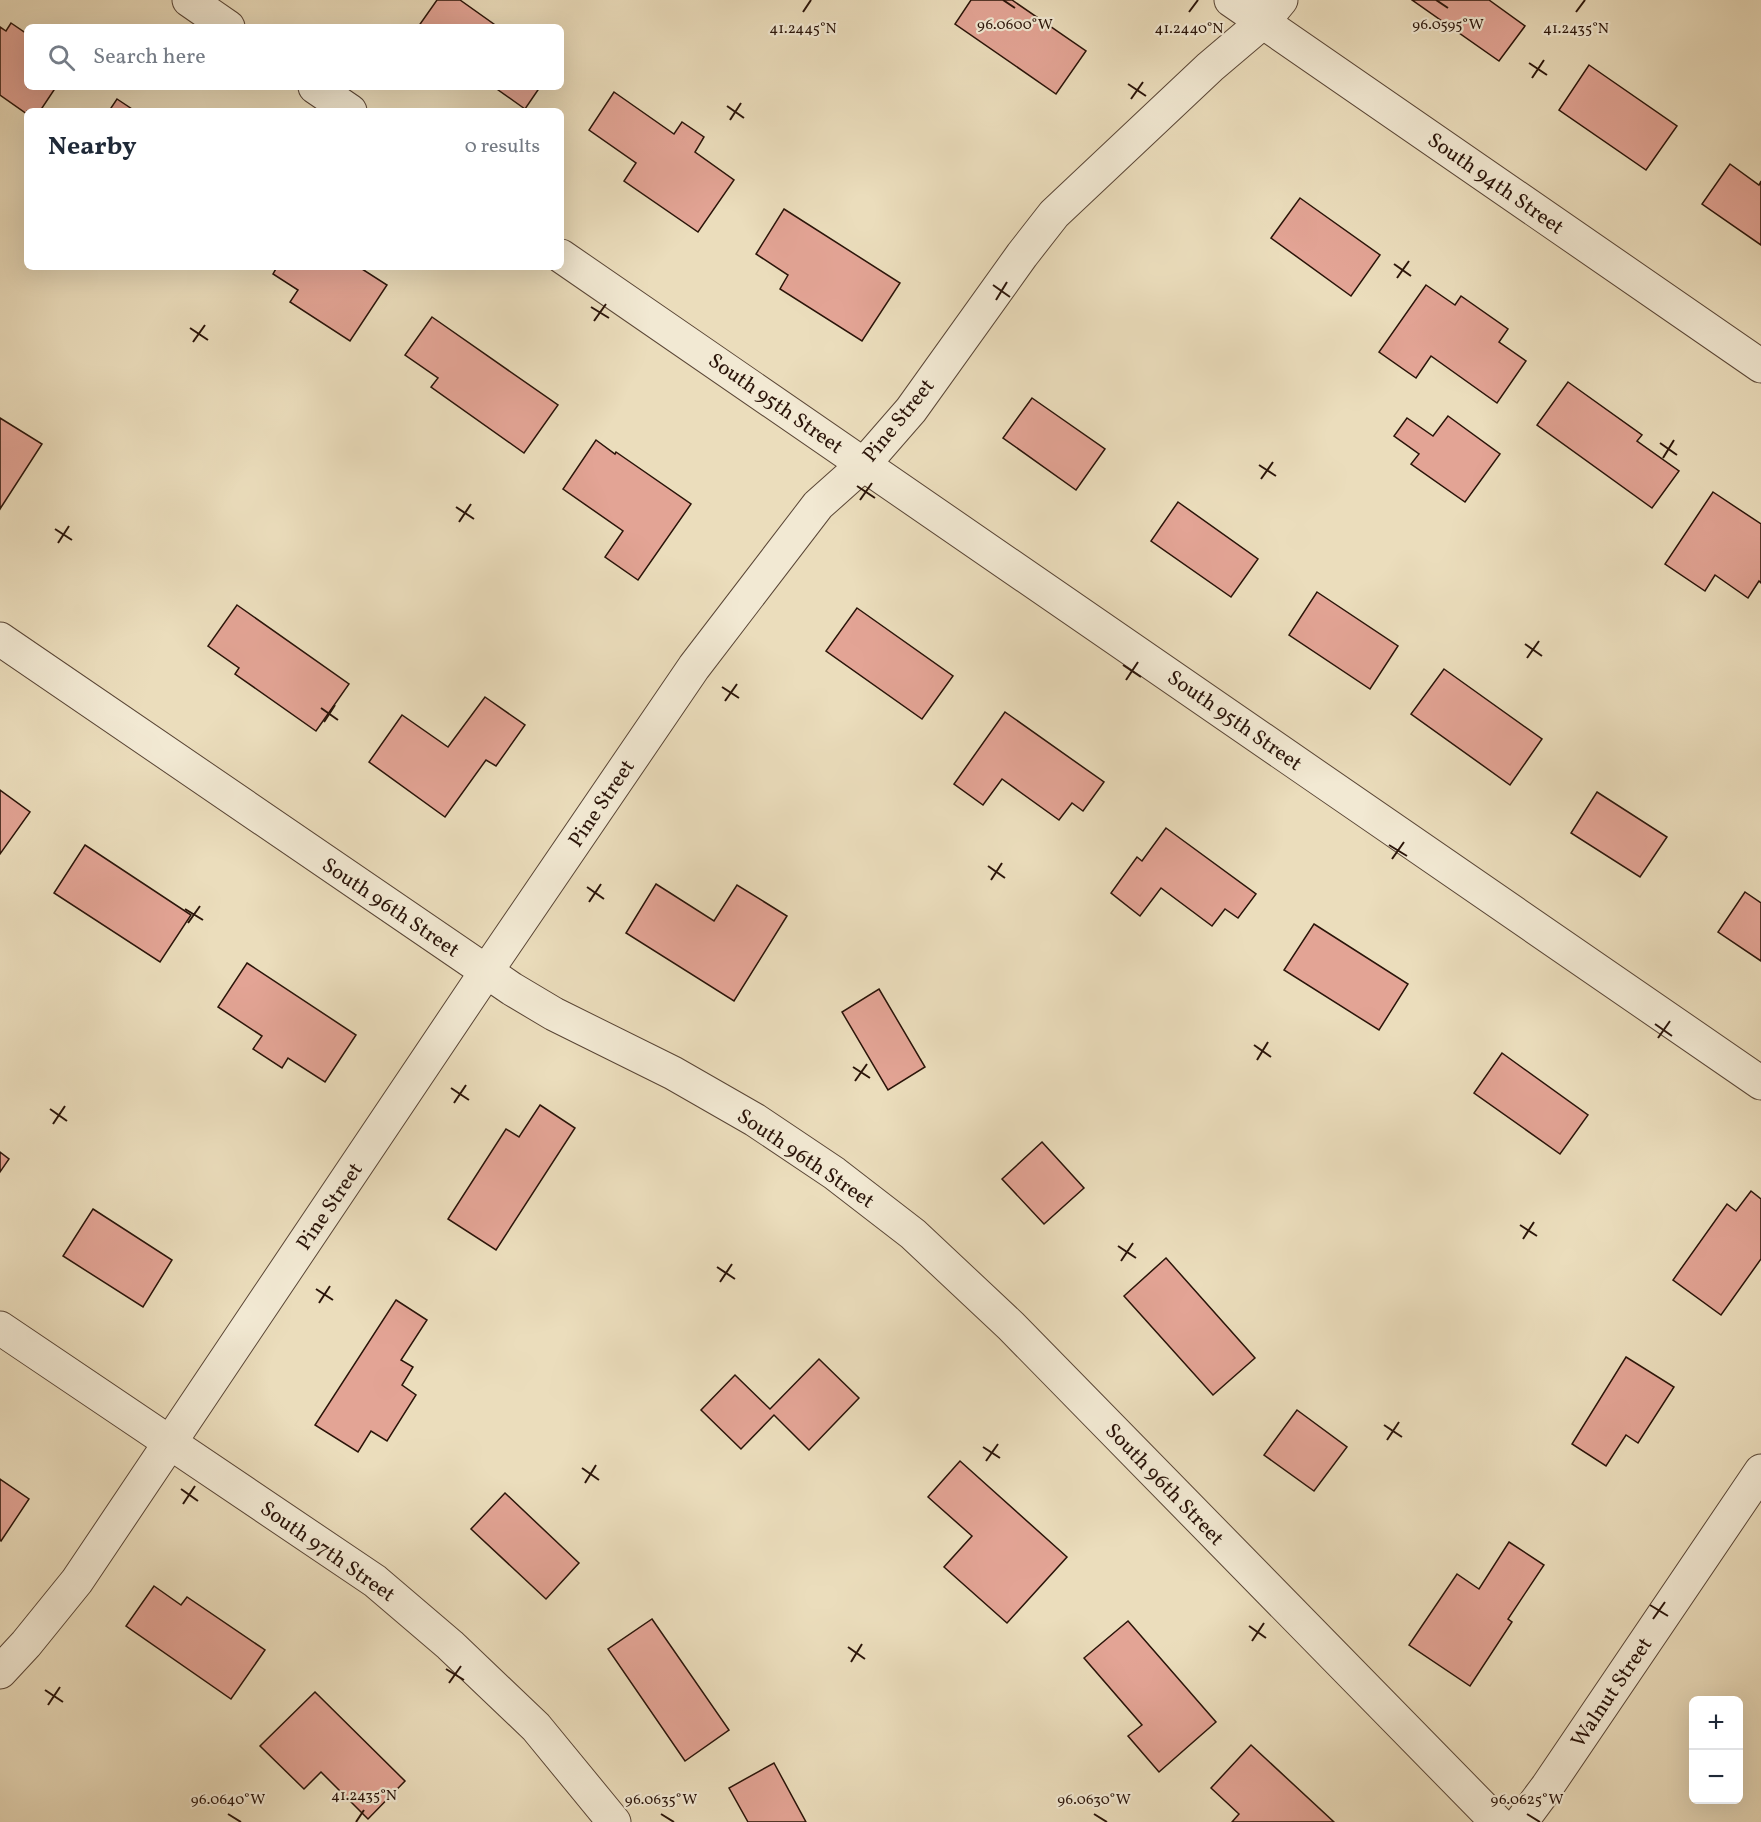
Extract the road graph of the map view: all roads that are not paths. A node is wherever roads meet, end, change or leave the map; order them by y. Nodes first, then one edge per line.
1 (189, 0) edge
2 (1231, 0) edge
3 (1272, 11) edge
4 (224, 24) edge
5 (319, 90) edge
6 (346, 108) edge
7 (564, 258) edge
8 (1761, 366) edge
9 (864, 464) junction
10 (0, 639) edge
11 (486, 972) junction
12 (1761, 1083) edge
13 (0, 1328) edge
14 (171, 1442) junction
15 (1761, 1471) edge
16 (0, 1672) edge
17 (614, 1822) edge
18 (1497, 1822) edge
19 (1521, 1822) edge

1 - 4 street
2 - 3 street, South 94th Street
3 - 8 street, South 94th Street
3 - 9 street, Pine Street
5 - 6 street
7 - 9 street, South 95th Street
9 - 11 street, Pine Street
9 - 12 street, South 95th Street
10 - 11 street, South 96th Street
11 - 14 street, Pine Street
11 - 18 street, South 96th Street
13 - 14 street, South 97th Street
14 - 16 street, Pine Street
14 - 17 street, South 97th Street
15 - 19 street, Walnut Street

